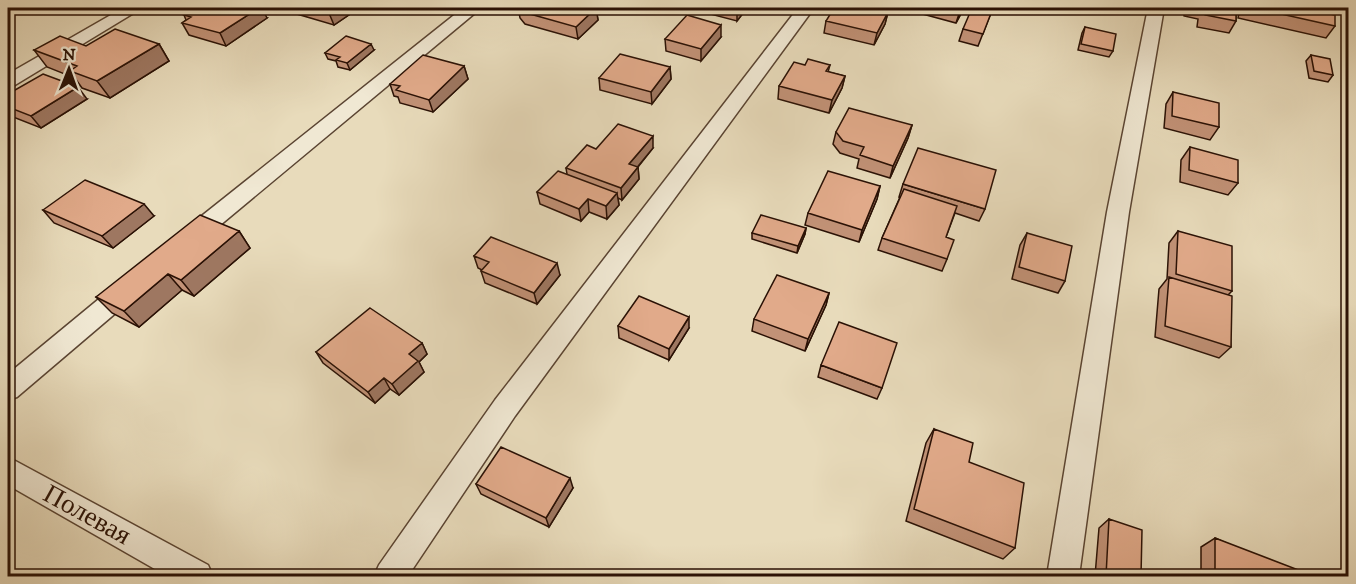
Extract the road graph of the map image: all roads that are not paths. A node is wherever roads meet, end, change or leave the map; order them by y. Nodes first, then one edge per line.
1 (134, 8) edge
2 (472, 8) edge
3 (806, 8) edge
4 (1156, 8) edge
5 (8, 81) edge
6 (170, 254) edge
7 (143, 276) edge
8 (8, 389) edge
9 (8, 470) edge
10 (197, 576) edge
11 (390, 576) edge
12 (1063, 576) edge

1 - 5 street
2 - 6 street
3 - 11 street
4 - 12 street
7 - 8 street
9 - 10 street, Полевая

